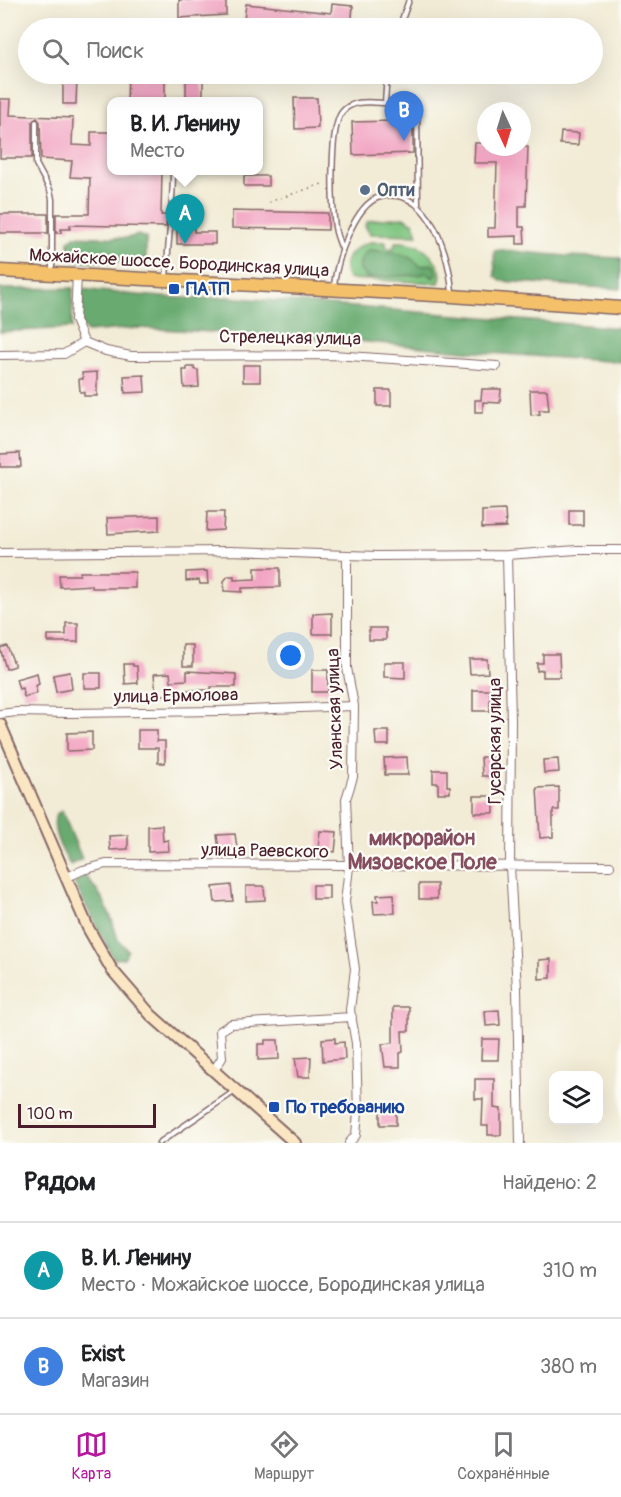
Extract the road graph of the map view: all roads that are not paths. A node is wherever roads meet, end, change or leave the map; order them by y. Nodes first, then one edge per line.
1 (409, 0) edge
2 (403, 18) edge
3 (386, 84) edge
4 (385, 103) junction
5 (36, 122) dead end
6 (173, 175) edge
7 (418, 205) junction
8 (342, 249) junction
9 (0, 271) edge
10 (52, 273) junction
11 (77, 274) junction
12 (166, 280) junction
13 (333, 290) junction
14 (452, 296) junction
15 (621, 308) edge
16 (84, 342) junction
17 (0, 355) edge
18 (497, 366) dead end
19 (621, 550) edge
20 (0, 554) edge
21 (347, 555) junction
22 (507, 555) junction
23 (354, 706) junction
24 (0, 714) edge
25 (0, 724) edge
26 (510, 866) junction
27 (610, 866) dead end
28 (349, 867) junction
29 (65, 878) junction
30 (352, 1017) junction
31 (214, 1070) junction
32 (235, 1091) junction
33 (159, 1143) edge
34 (295, 1143) edge
35 (349, 1143) edge
36 (520, 1143) edge

1 - 2 lane
3 - 4 lane
4 - 7 lane
4 - 8 lane
5 - 10 lane
6 - 12 lane
7 - 8 lane
7 - 14 lane
8 - 13 lane
9 - 10 main road, Можайское шоссе, Бородинская улица
10 - 11 main road, Можайское шоссе, Бородинская улица
11 - 12 main road, Можайское шоссе, Бородинская улица
11 - 16 street
12 - 13 main road, Можайское шоссе, Бородинская улица
13 - 14 main road, Можайское шоссе, Бородинская улица
14 - 15 main road, Можайское шоссе, Бородинская улица
16 - 17 street
16 - 18 street, Стрелецкая улица
19 - 22 street
20 - 21 street
21 - 22 street
21 - 23 street, Уланская улица
22 - 26 street, Гусарская улица
23 - 24 street, улица Ермолова
23 - 28 street, Уланская улица
25 - 29 street
26 - 27 street, улица Раевского
26 - 28 street, улица Раевского
26 - 36 street, Гусарская улица
28 - 29 street, улица Раевского
28 - 30 street, Уланская улица
29 - 31 street
30 - 31 street
30 - 35 street, Уланская улица
31 - 32 street
32 - 33 lane
32 - 34 street

